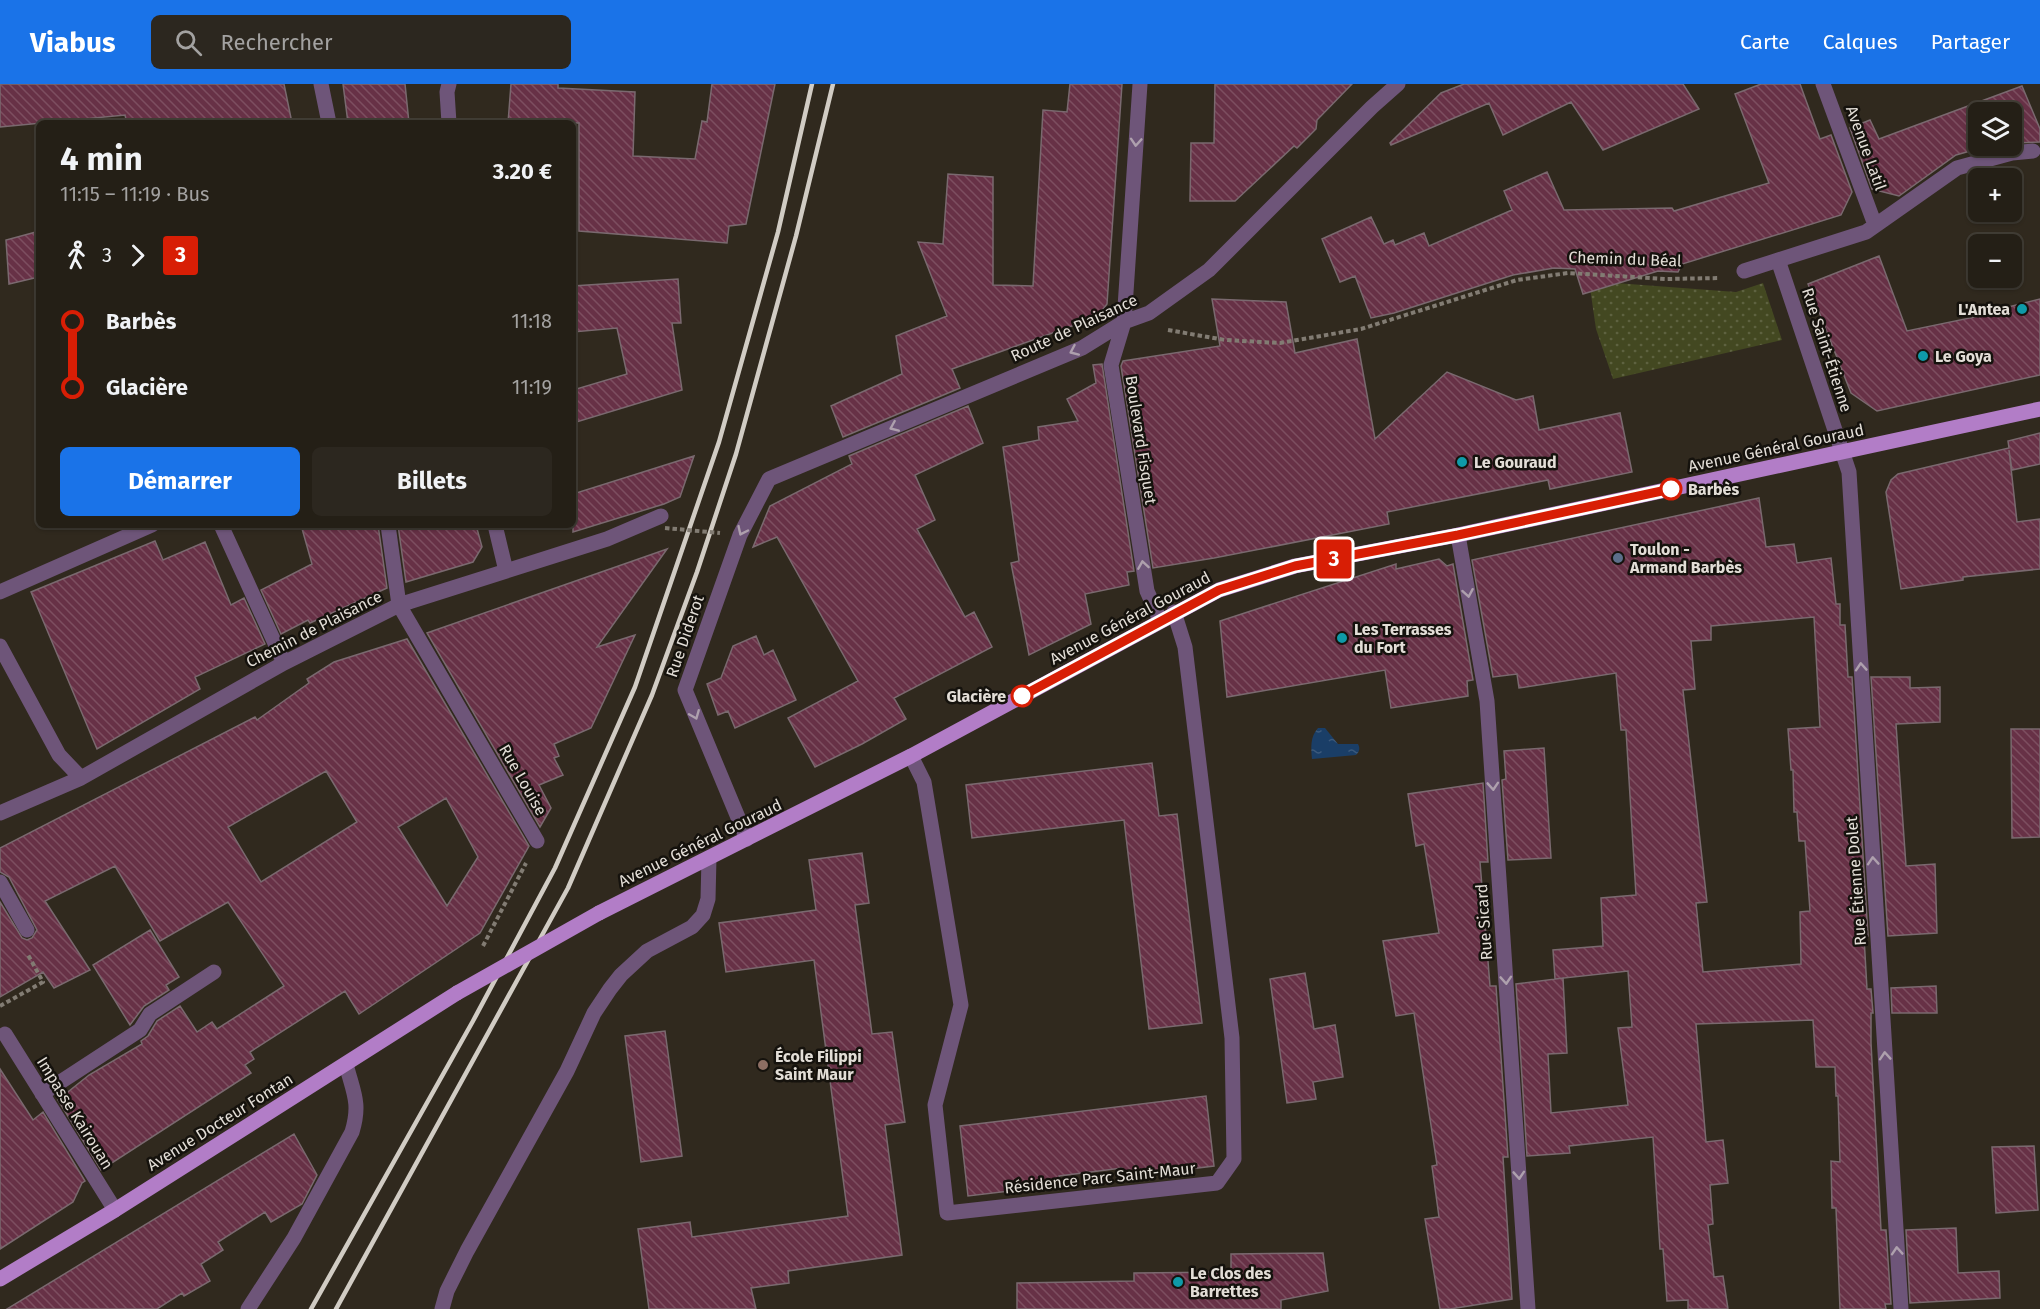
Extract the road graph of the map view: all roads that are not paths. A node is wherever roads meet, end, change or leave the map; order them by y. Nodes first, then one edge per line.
1 (321, 84) edge
2 (449, 84) edge
3 (1140, 84) edge
4 (1398, 84) edge
5 (1823, 84) edge
6 (328, 120) edge
7 (449, 120) edge
8 (2033, 151) dead end
9 (1875, 225) junction
10 (1778, 260) junction
11 (1744, 271) road end
12 (1124, 322) junction
13 (2040, 409) edge
14 (1842, 452) junction
15 (769, 479) joint
16 (663, 522) road end
17 (145, 528) edge
18 (222, 528) edge
19 (388, 528) edge
20 (496, 528) edge
21 (1458, 535) junction
22 (506, 571) junction
23 (0, 592) edge
24 (399, 605) junction
25 (1174, 612) junction
26 (1160, 620) junction
27 (0, 646) edge
28 (284, 663) junction
29 (911, 756) junction
30 (81, 778) junction
31 (0, 813) edge
32 (747, 839) junction
33 (537, 841) road end
34 (709, 858) junction
35 (0, 882) edge
36 (27, 930) road end
37 (214, 972) dead end
38 (457, 993) joint
39 (5, 1034) dead end
40 (346, 1064) junction
41 (42, 1094) junction
42 (115, 1210) junction
43 (0, 1279) edge
44 (248, 1309) edge
45 (442, 1309) edge
46 (1528, 1309) edge
47 (1901, 1309) edge

1 - 6 street
2 - 7 street
3 -> 12 street, Boulevard Fisquet
4 - 12 street, Route de Plaisance
5 - 9 street, Avenue Latil
8 - 9 street
9 - 10 street
10 - 11 street
10 - 14 street, Rue Saint-Étienne
12 -> 15 street, Route de Plaisance
26 -> 12 street, Boulevard Fisquet
13 - 14 main road, Avenue Général Gouraud
14 - 21 main road, Avenue Général Gouraud
47 -> 14 street, Rue Étienne Dolet
15 -> 32 street, Rue Diderot
16 - 22 street, Chemin de Plaisance
17 - 23 street
18 - 28 street
19 - 24 street
20 - 22 street
21 - 25 main road, Avenue Général Gouraud
21 -> 46 street, Rue Sicard
22 - 24 street, Chemin de Plaisance
24 - 28 street, Chemin de Plaisance
24 - 33 street, Rue Louise
25 - 26 main road, Avenue Général Gouraud
25 - 29 street, Résidence Parc Saint-Maur
26 - 29 main road, Avenue Général Gouraud
27 - 30 street
28 - 30 street, Chemin de Plaisance
29 - 32 main road, Avenue Général Gouraud
30 - 31 street, Chemin de Plaisance
32 - 34 main road, Avenue Général Gouraud
34 - 38 main road, Avenue Général Gouraud, bridge
34 - 45 street
35 - 36 street
37 - 41 street
38 - 40 main road, Avenue Docteur Fontan
39 - 41 street, Impasse Kairouan
40 - 42 main road, Avenue Docteur Fontan
40 - 44 street
41 - 42 street, Impasse Kairouan
42 - 43 main road, Avenue Docteur Fontan

